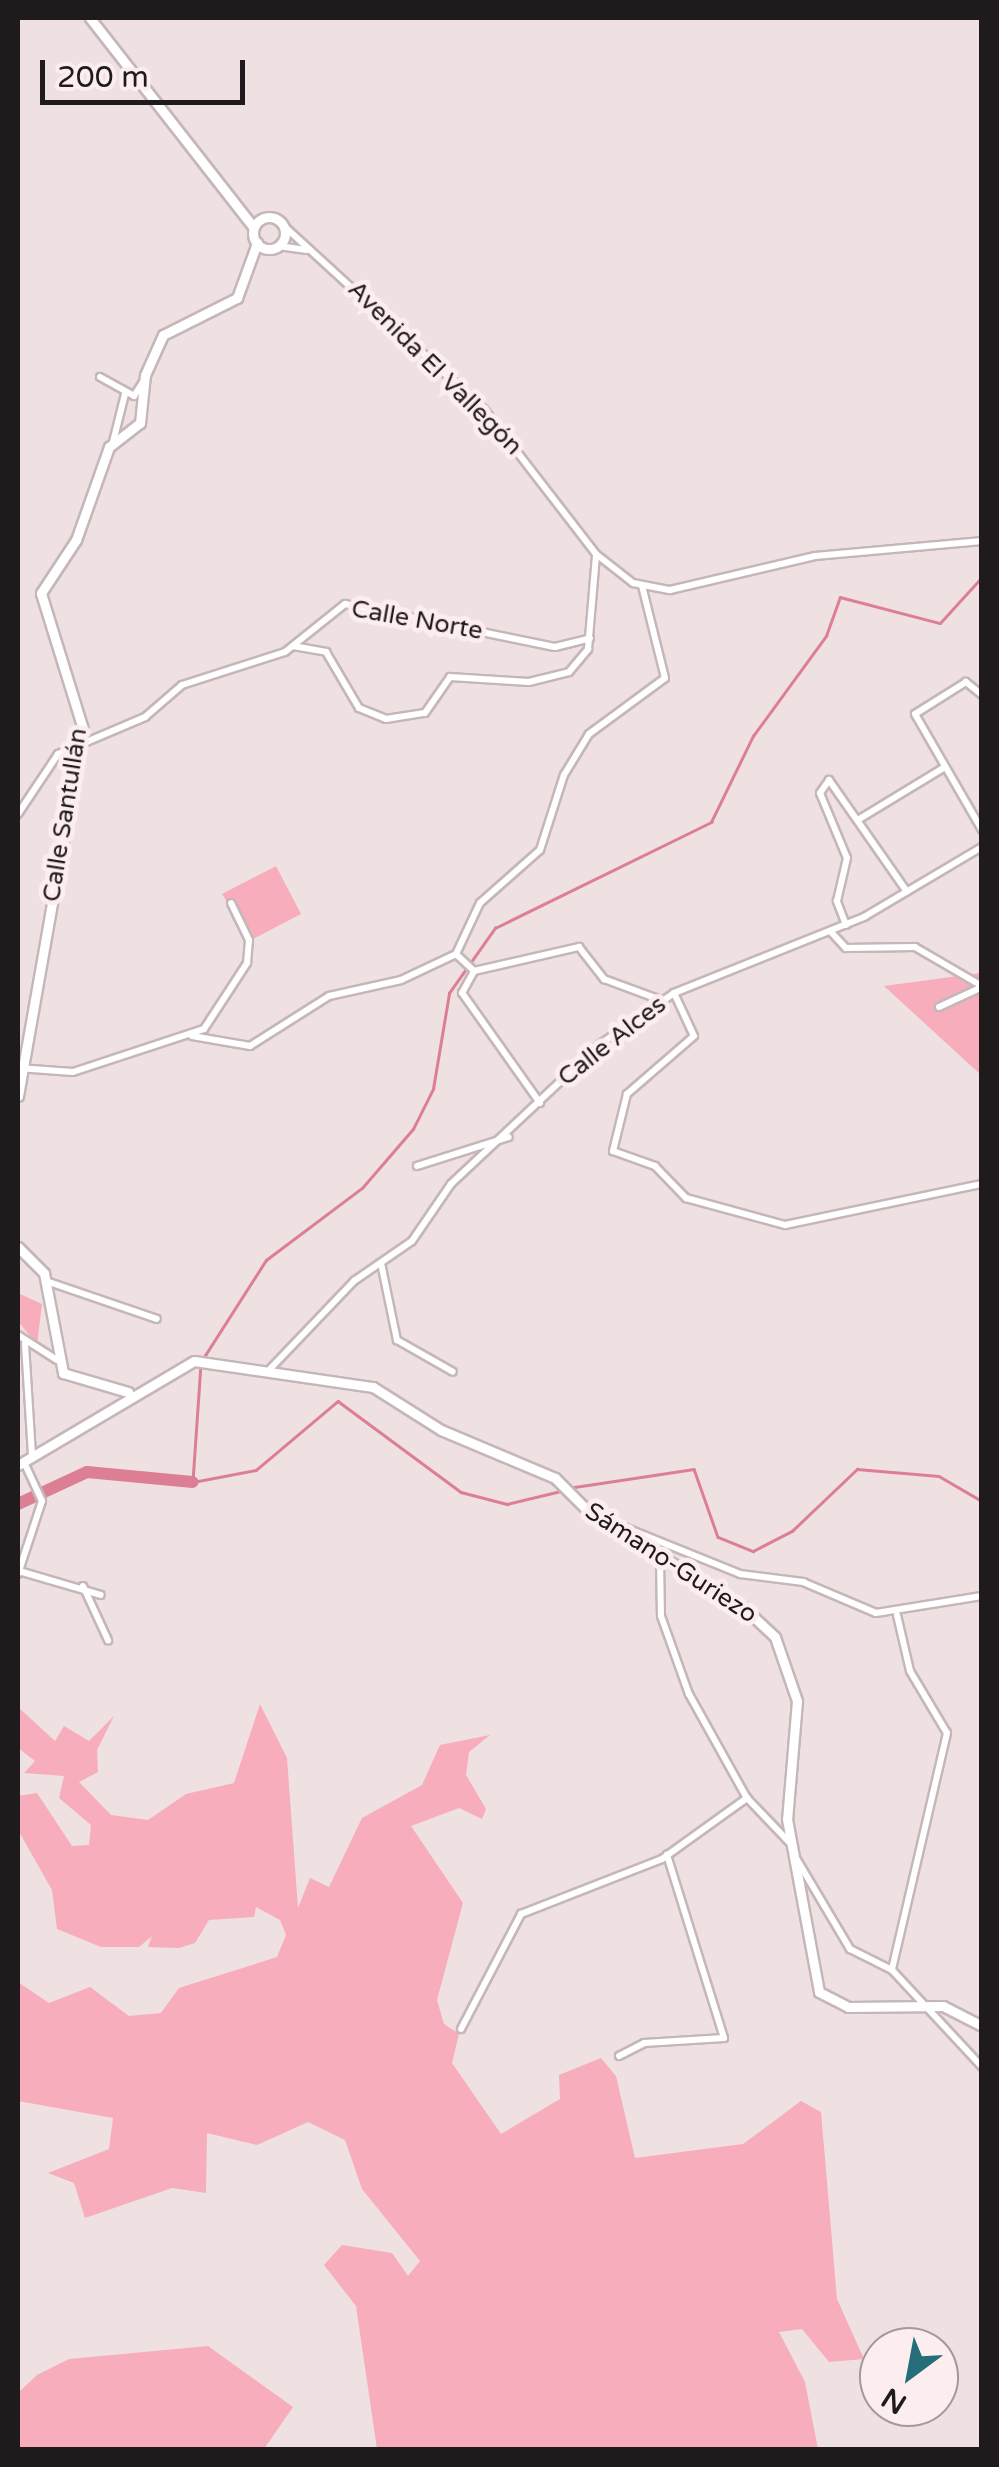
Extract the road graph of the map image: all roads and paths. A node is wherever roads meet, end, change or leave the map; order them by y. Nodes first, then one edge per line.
1 (90, 18) edge
2 (242, 202) junction
3 (271, 217) junction
4 (284, 226) junction
5 (254, 228) junction
6 (257, 243) junction
7 (273, 248) junction
8 (313, 251) junction
9 (253, 266) junction
10 (100, 377) dead end
11 (144, 381) junction
12 (125, 394) junction
13 (113, 442) junction
14 (982, 541) edge
15 (596, 554) junction
16 (642, 586) junction
17 (590, 638) junction
18 (294, 646) junction
19 (982, 695) edge
20 (82, 739) junction
21 (946, 767) junction
22 (18, 814) edge
23 (861, 818) junction
24 (982, 830) edge
25 (982, 846) edge
26 (907, 892) junction
27 (231, 903) dead end
28 (846, 925) junction
29 (831, 932) junction
30 (459, 957) junction
31 (472, 969) junction
32 (982, 986) edge
33 (674, 993) junction
34 (662, 1001) junction
35 (939, 1007) dead end
36 (192, 1036) junction
37 (19, 1069) edge
38 (18, 1096) edge
39 (540, 1103) junction
40 (510, 1137) junction
41 (417, 1166) dead end
42 (982, 1184) edge
43 (18, 1247) edge
44 (382, 1263) junction
45 (46, 1281) junction
46 (157, 1319) dead end
47 (18, 1334) edge
48 (25, 1344) junction
49 (57, 1360) junction
50 (270, 1369) junction
51 (453, 1372) dead end
52 (128, 1392) junction
53 (24, 1460) edge
54 (598, 1518) junction
55 (660, 1560) junction
56 (18, 1572) edge
57 (83, 1586) junction
58 (101, 1594) dead end
59 (982, 1596) edge
60 (896, 1615) junction
61 (108, 1640) dead end
62 (746, 1798) junction
63 (790, 1847) junction
64 (667, 1854) junction
65 (892, 1970) junction
66 (927, 2006) junction
67 (982, 2026) edge
68 (462, 2029) dead end
69 (619, 2056) dead end
70 (982, 2067) edge

1 - 2 street
2 - 3 street
2 - 5 street
3 - 4 street
3 - 5 street
4 - 7 street
4 - 8 street, Avenida El Vallegón
5 - 6 street
6 - 7 street
6 - 9 street
7 - 8 street
7 - 9 street, Calle Santullán
8 - 15 street, Avenida El Vallegón
9 - 11 street, Calle Santullán
10 - 12 street
11 - 12 street
11 - 13 street, Calle Santullán
12 - 13 street
13 - 20 street, Calle Santullán
14 - 16 street
15 - 16 street, Avenida El Vallegón
15 - 17 street
16 - 30 street
17 - 18 street, Calle Norte
17 - 18 street
18 - 20 street, Calle Norte
19 - 21 street
20 - 22 street, Calle Norte
20 - 37 street, Calle Santullán
21 - 23 street
21 - 24 street
23 - 26 street
23 - 28 street
25 - 26 street, Calle Alces
26 - 28 street, Calle Alces
27 - 36 street
28 - 29 street, Calle Alces
29 - 32 street
29 - 33 street, Calle Alces
30 - 31 street
30 - 36 street
31 - 34 street
31 - 39 street
32 - 35 street
33 - 34 street, Calle Alces
33 - 42 street
34 - 39 street, Calle Alces
36 - 37 street
37 - 38 street, Calle Santullán
39 - 40 street, Calle Alces
40 - 41 street
40 - 44 street, Calle Alces
43 - 45 street
44 - 50 street, Calle Alces
44 - 51 street
45 - 46 street
45 - 49 street
47 - 48 street
48 - 49 street
48 - 53 street
49 - 52 street
50 - 52 street, Sámano-Guriezo
50 - 54 street, Sámano-Guriezo
52 - 53 street, Sámano-Guriezo
53 - 56 street
54 - 55 street, Sámano-Guriezo
54 - 60 street
55 - 62 street
55 - 63 street, Sámano-Guriezo
56 - 57 street
57 - 58 street
57 - 61 street
59 - 60 street
60 - 65 street
62 - 63 street
62 - 64 street
63 - 65 street
63 - 66 street, Sámano-Guriezo
64 - 68 street
64 - 69 street
65 - 66 street
66 - 67 street, Sámano-Guriezo
66 - 70 street

